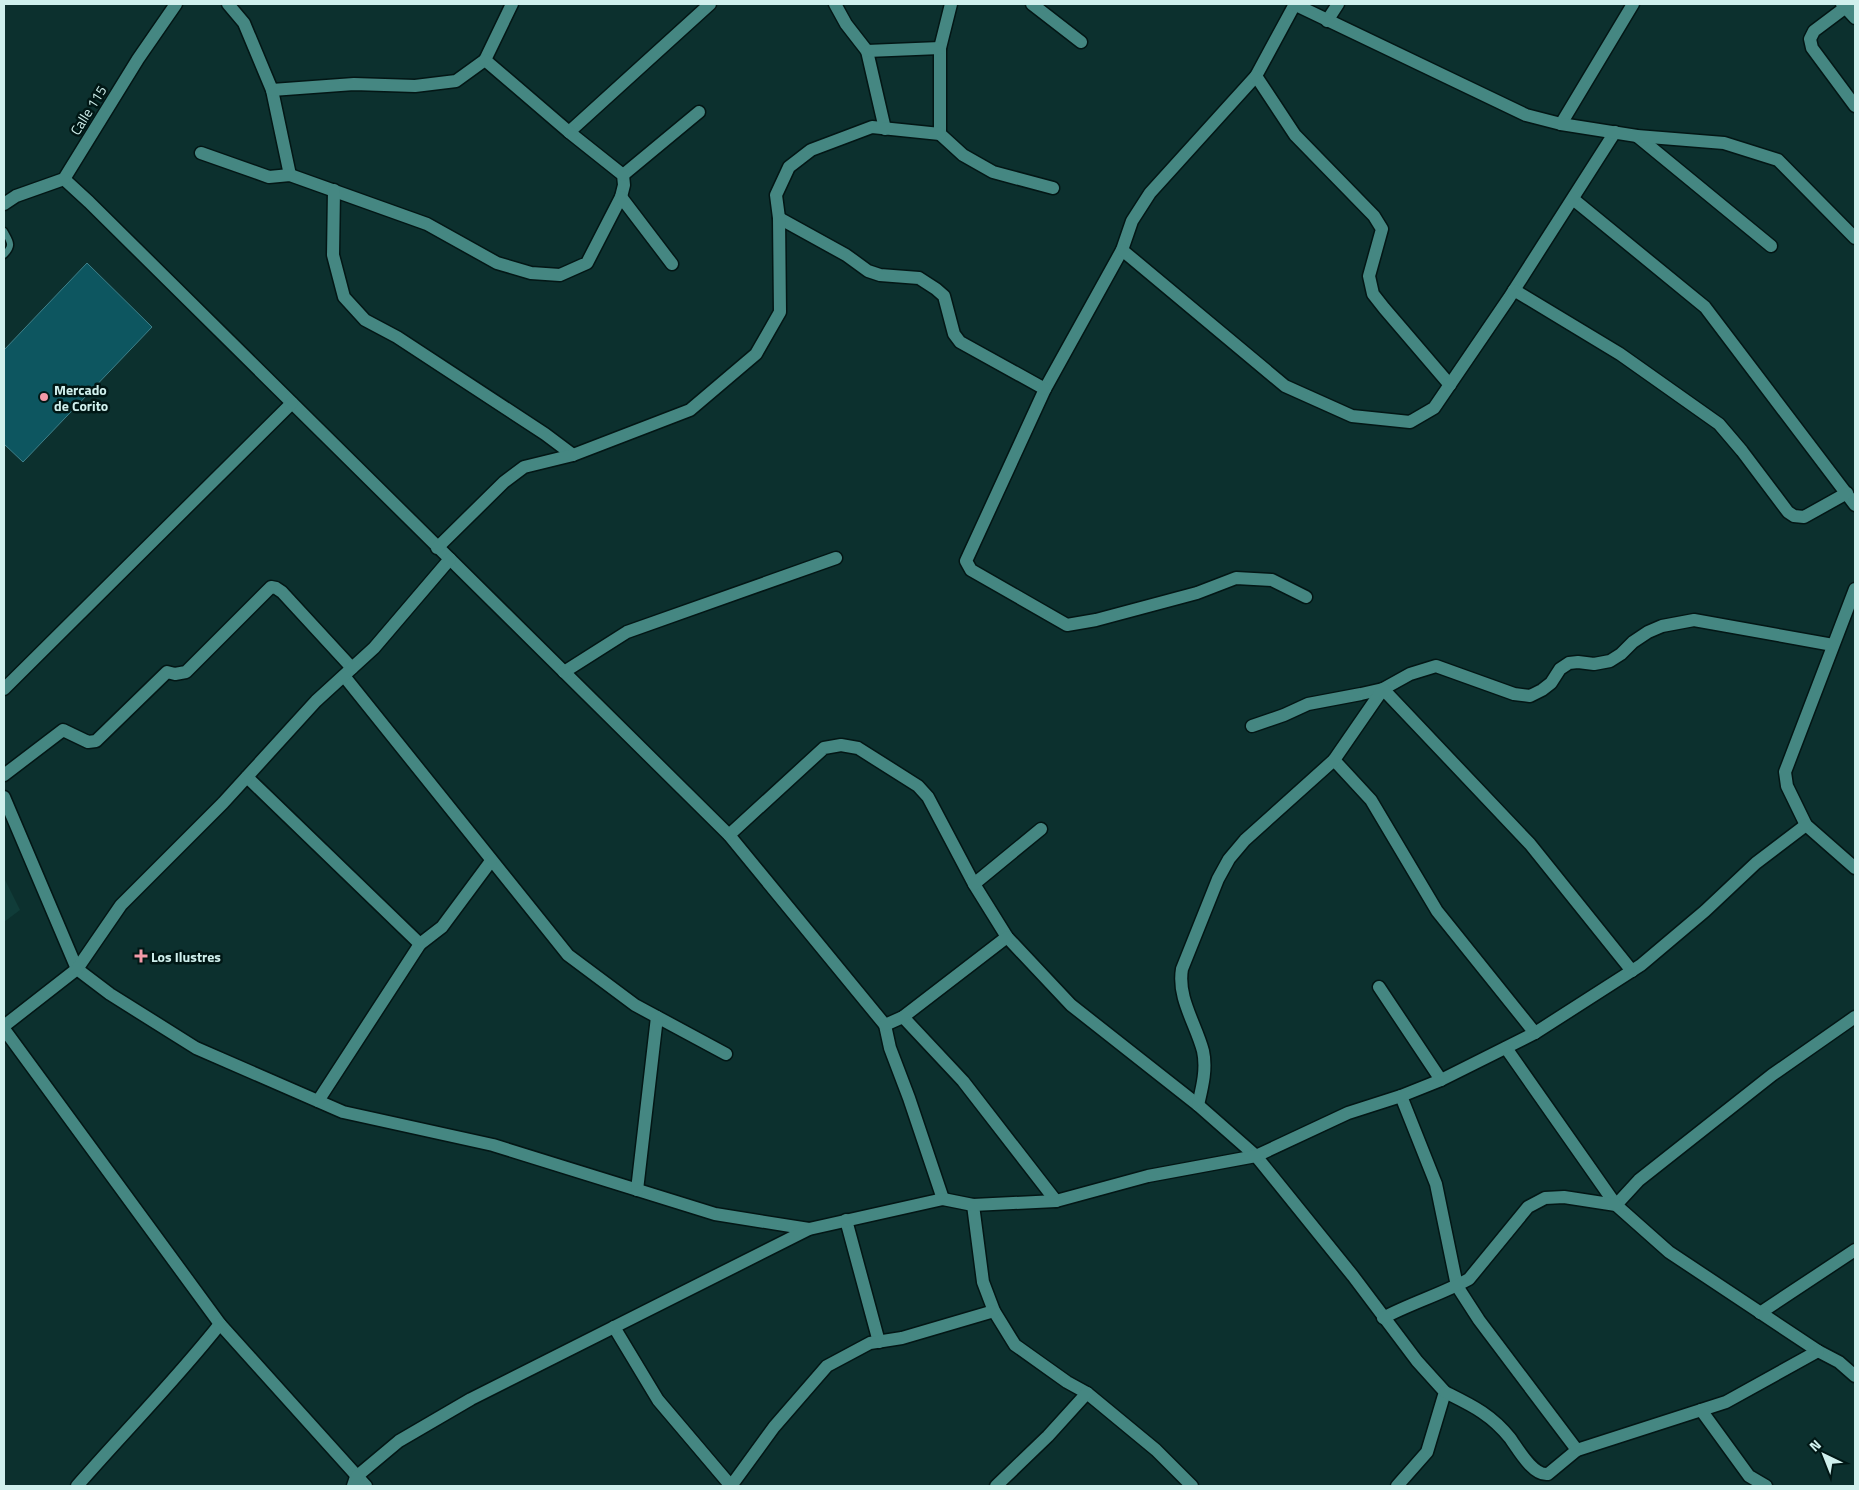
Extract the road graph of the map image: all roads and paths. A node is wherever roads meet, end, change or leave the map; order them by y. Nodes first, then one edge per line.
1 (176, 4) edge
2 (228, 4) edge
3 (512, 4) edge
4 (710, 4) edge
5 (835, 4) edge
6 (950, 4) edge
7 (1032, 4) edge
8 (1295, 4) edge
9 (1338, 4) edge
10 (1633, 4) edge
11 (1846, 5) edge
12 (1855, 18) edge
13 (1328, 20) junction
14 (1081, 42) dead end
15 (940, 48) junction
16 (867, 51) junction
17 (485, 60) junction
18 (1256, 76) junction
19 (272, 90) junction
20 (1855, 106) edge
21 (699, 112) dead end
22 (1561, 124) junction
23 (885, 129) junction
24 (569, 132) junction
25 (1615, 132) junction
26 (940, 134) junction
27 (1637, 136) junction
28 (201, 153) dead end
29 (290, 175) junction
30 (623, 175) junction
31 (64, 179) junction
32 (1053, 188) dead end
33 (334, 190) junction
34 (621, 197) junction
35 (1574, 199) junction
36 (4, 204) edge
37 (779, 218) junction
38 (4, 231) edge
39 (1855, 238) edge
40 (1771, 246) dead end
41 (1122, 250) junction
42 (4, 255) edge
43 (672, 264) dead end
44 (1514, 290) junction
45 (1450, 385) junction
46 (1045, 389) junction
47 (292, 403) junction
48 (573, 455) junction
49 (1847, 493) junction
50 (1855, 505) edge
51 (438, 548) junction
52 (836, 558) dead end
53 (450, 559) junction
54 (1855, 589) edge
55 (1306, 596) dead end
56 (1833, 646) junction
57 (348, 672) junction
58 (564, 672) junction
59 (4, 689) edge
60 (1382, 689) junction
61 (1252, 726) dead end
62 (1334, 760) junction
63 (4, 775) edge
64 (247, 776) junction
65 (4, 796) edge
66 (1806, 825) junction
67 (1041, 829) dead end
68 (729, 835) junction
69 (491, 861) junction
70 (1855, 868) edge
71 (974, 884) junction
72 (1007, 937) junction
73 (420, 944) junction
74 (77, 969) junction
75 (1632, 971) junction
76 (1379, 987) dead end
77 (657, 1017) junction
78 (903, 1017) junction
79 (1855, 1017) edge
80 (884, 1025) junction
81 (4, 1028) edge
82 (1535, 1033) junction
83 (1506, 1048) junction
84 (726, 1054) dead end
85 (1441, 1080) junction
86 (1402, 1096) junction
87 (318, 1101) junction
88 (1198, 1105) junction
89 (1256, 1156) junction
90 (637, 1190) junction
91 (943, 1199) junction
92 (1056, 1201) junction
93 (973, 1205) junction
94 (1616, 1205) junction
95 (846, 1220) junction
96 (809, 1229) junction
97 (1855, 1250) edge
98 (1457, 1286) junction
99 (994, 1311) junction
100 (1760, 1313) junction
101 (1383, 1318) junction
102 (220, 1324) junction
103 (614, 1327) junction
104 (879, 1342) junction
105 (1818, 1351) junction
106 (1855, 1376) edge
107 (1445, 1392) junction
108 (1087, 1393) junction
109 (1701, 1410) junction
110 (1578, 1450) junction
111 (355, 1481) edge
112 (77, 1486) edge
113 (366, 1486) edge
114 (731, 1486) edge
115 (996, 1486) edge
116 (1192, 1486) edge
117 (1397, 1486) edge
118 (1766, 1486) edge

1 - 31 street, Calle 115
2 - 19 street
3 - 17 street
4 - 24 street
5 - 16 street
6 - 15 street
7 - 14 street
8 - 13 street
8 - 18 street
9 - 13 street
10 - 22 street
11 - 12 street
11 - 20 street
13 - 22 street
15 - 16 street
15 - 26 street
16 - 23 street
17 - 19 street
17 - 24 street
18 - 41 street
18 - 45 street
19 - 29 street
21 - 30 street
22 - 25 street
23 - 26 street
23 - 37 street
24 - 30 street
25 - 27 street
25 - 35 street
26 - 32 street
27 - 39 street
27 - 40 street
28 - 29 street
29 - 33 street
30 - 34 street
31 - 36 street
31 - 47 street
33 - 34 street
33 - 48 street
34 - 43 street
35 - 44 street
35 - 49 street
37 - 46 street
37 - 48 street
38 - 42 lane
41 - 45 street
41 - 46 street
44 - 45 street
44 - 49 street
46 - 55 street
47 - 51 street
47 - 59 street
48 - 51 street
49 - 50 street
51 - 53 street
52 - 58 street
53 - 57 street
53 - 58 street
54 - 56 street
56 - 60 street
56 - 66 street
57 - 63 street
57 - 64 street
57 - 69 street
58 - 68 street
60 - 61 street
60 - 62 street
60 - 75 street
62 - 82 street
62 - 88 street
64 - 73 street
64 - 74 street
65 - 74 street
66 - 70 street
66 - 75 street
67 - 71 street
68 - 71 street
68 - 80 street
69 - 73 street
69 - 77 street
71 - 72 street
72 - 78 street
72 - 88 street
73 - 87 street
74 - 81 street
74 - 87 street
75 - 82 street
76 - 85 street
77 - 84 street
77 - 90 street
78 - 80 street
78 - 92 street
79 - 94 street
80 - 91 street
81 - 102 street
82 - 83 street
83 - 85 street
83 - 94 street
85 - 86 street
86 - 89 street
86 - 98 street
87 - 90 street
88 - 89 street
89 - 92 street
89 - 101 street
90 - 96 street
91 - 93 street
91 - 95 street
92 - 93 street
93 - 99 street
94 - 98 street
94 - 100 street
95 - 96 street
95 - 104 street
96 - 103 street
97 - 100 street
98 - 101 street
98 - 110 street
99 - 104 street
99 - 108 street
100 - 105 street
101 - 107 street
102 - 111 street
102 - 112 street
103 - 111 street
103 - 114 street
104 - 114 street
105 - 106 street
105 - 109 street
107 - 110 street
107 - 117 street
108 - 115 street
108 - 116 street
109 - 110 street
109 - 118 street
111 - 113 street

